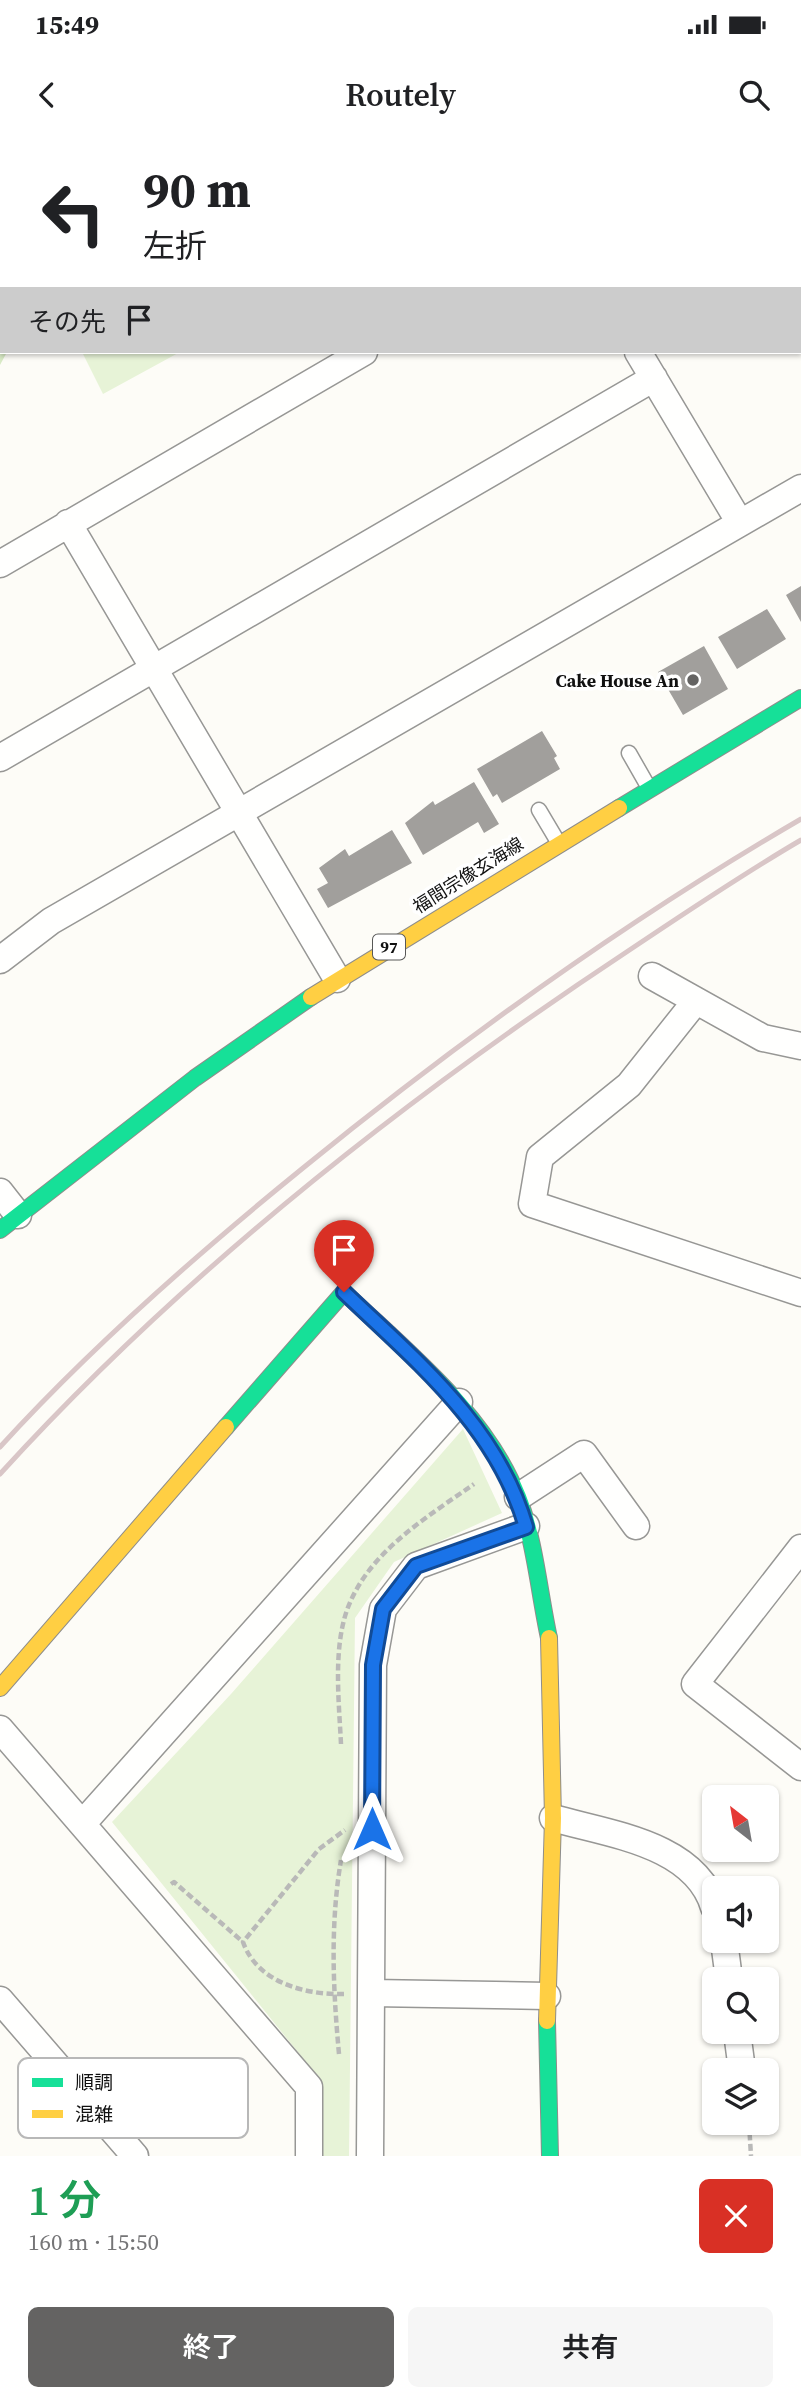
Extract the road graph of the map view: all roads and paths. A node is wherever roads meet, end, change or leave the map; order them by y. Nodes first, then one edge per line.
1 (361, 354) edge
2 (639, 354) edge
3 (654, 379) junction
4 (801, 488) edge
5 (68, 523) junction
6 (740, 523) junction
7 (0, 564) edge
8 (151, 668) junction
9 (801, 698) edge
10 (629, 753) dead end
11 (0, 758) edge
12 (649, 788) junction
13 (539, 810) dead end
14 (239, 811) junction
15 (558, 842) junction
16 (0, 960) edge
17 (652, 976) dead end
18 (337, 979) junction
19 (695, 1003) junction
20 (801, 1046) edge
21 (0, 1192) edge
22 (9, 1223) edge
23 (801, 1293) edge
24 (459, 1402) junction
25 (518, 1497) junction
26 (636, 1526) dead end
27 (526, 1527) junction
28 (801, 1549) edge
29 (0, 1688) edge
30 (0, 1729) edge
31 (801, 1767) edge
32 (553, 1818) junction
33 (83, 1823) junction
34 (346, 1830) dead end
35 (702, 1887) edge
36 (149, 1903) junction
37 (243, 1942) junction
38 (372, 1993) junction
39 (333, 1995) dead end
40 (547, 1996) junction
41 (0, 2000) edge
42 (50, 2058) edge
43 (750, 2135) edge
44 (119, 2138) edge
45 (135, 2156) edge
46 (309, 2156) edge
47 (370, 2156) edge
48 (550, 2156) edge
49 (751, 2156) edge

1 - 5 street
2 - 3 street
3 - 6 street
3 - 8 street
4 - 6 street
5 - 7 street
5 - 8 street
6 - 14 street
8 - 11 street
8 - 14 street
9 - 12 street, 福間宗像玄海線 / 97
10 - 12 lane
12 - 15 street, 福間宗像玄海線 / 97
13 - 15 lane
14 - 16 street
14 - 18 street
15 - 18 street, 福間宗像玄海線 / 97
17 - 19 street
18 - 22 street, 福間宗像玄海線 / 97
19 - 20 street
19 - 23 street
21 - 22 street
24 - 25 street
24 - 29 street
24 - 33 street
25 - 26 street
25 - 27 street
27 - 32 street
27 - 38 street
28 - 31 street
30 - 33 street
32 - 35 street
32 - 40 street
33 - 36 street
34 - 37 path
36 - 37 path
36 - 46 street
37 - 39 path
38 - 40 street
38 - 47 street
40 - 48 street
41 - 42 street
43 - 49 path
44 - 45 street

